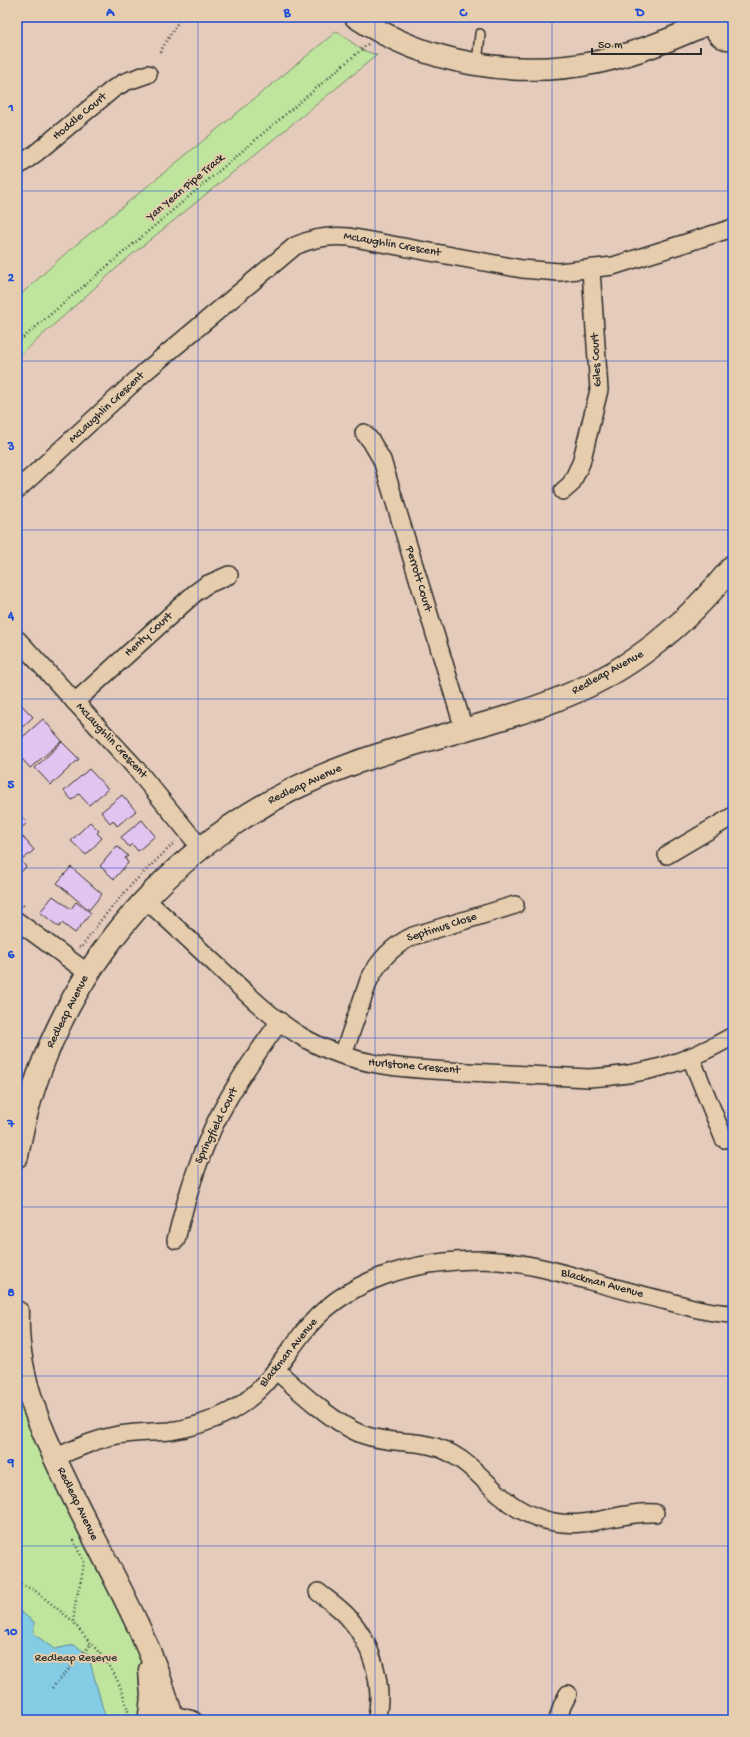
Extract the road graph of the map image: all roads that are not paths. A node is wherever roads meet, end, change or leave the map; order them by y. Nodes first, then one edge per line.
1 (356, 17) edge
2 (721, 29) edge
3 (480, 34) dead end
4 (733, 57) edge
5 (477, 64) junction
6 (148, 74) dead end
7 (17, 167) edge
8 (733, 228) edge
9 (591, 270) junction
10 (364, 433) dead end
11 (17, 490) edge
12 (563, 492) dead end
13 (733, 566) edge
14 (229, 575) dead end
15 (17, 639) edge
16 (75, 702) junction
17 (464, 729) junction
18 (733, 816) edge
19 (200, 847) junction
20 (667, 855) dead end
21 (145, 899) junction
22 (515, 905) dead end
23 (17, 921) edge
24 (88, 972) junction
25 (280, 1021) junction
26 (733, 1036) edge
27 (343, 1055) junction
28 (691, 1058) junction
29 (724, 1139) dead end
30 (17, 1156) edge
31 (176, 1240) dead end
32 (17, 1308) edge
33 (733, 1314) edge
34 (18, 1348) edge
35 (277, 1371) junction
36 (54, 1458) junction
37 (655, 1513) dead end
38 (318, 1592) dead end
39 (568, 1694) dead end
40 (163, 1718) edge
41 (376, 1720) edge
42 (558, 1720) edge

1 - 5 street
2 - 4 street
2 - 5 street
3 - 5 lane
6 - 7 street, Hoddle Court
8 - 9 street, McLaughlin Crescent
9 - 11 street, McLaughlin Crescent
9 - 12 street, Giles Court
10 - 17 street, Perrott Court
13 - 17 street, Redleap Avenue
14 - 16 street, Henty Court
15 - 16 street, McLaughlin Crescent
16 - 19 street, McLaughlin Crescent
17 - 19 street, Redleap Avenue
18 - 20 street
19 - 21 street, Redleap Avenue
21 - 24 street, Redleap Avenue
21 - 25 street, Hurlstone Crescent
22 - 27 street, Septimus Close
23 - 24 street
24 - 30 street, Redleap Avenue
25 - 27 street, Hurlstone Crescent
25 - 31 street, Springfield Court
26 - 28 street, Hurlstone Crescent
27 - 28 street, Hurlstone Crescent
28 - 29 street
32 - 34 street, Redleap Avenue
33 - 35 street, Blackman Avenue
34 - 36 street, Redleap Avenue
35 - 36 street, Blackman Avenue
35 - 37 street
36 - 40 street, Redleap Avenue
38 - 41 street
39 - 42 street

